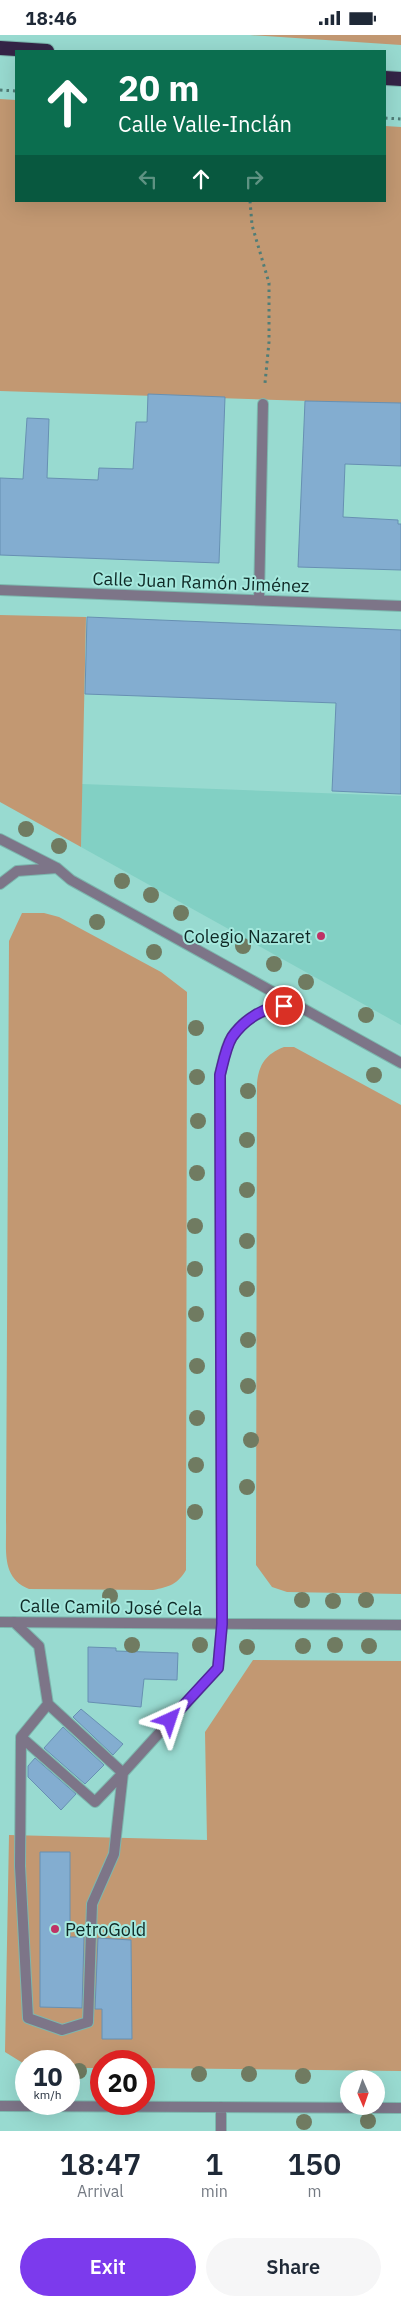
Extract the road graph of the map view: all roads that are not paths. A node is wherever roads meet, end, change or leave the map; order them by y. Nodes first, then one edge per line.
1 (0, 48) edge
2 (31, 50) edge
3 (386, 78) edge
4 (401, 79) edge
5 (263, 404) road end
6 (0, 590) edge
7 (259, 600) junction
8 (401, 606) edge
9 (0, 839) edge
10 (57, 868) junction
11 (0, 884) edge
12 (295, 1006) junction
13 (401, 1063) edge
14 (0, 1622) edge
15 (14, 1622) junction
16 (222, 1624) junction
17 (401, 1625) edge
18 (48, 1704) junction
19 (20, 1737) junction
20 (123, 1773) junction
21 (0, 2106) edge
22 (221, 2107) junction
23 (401, 2108) edge
24 (221, 2131) edge

1 - 2 highway
3 - 4 highway
5 - 7 street
6 - 7 street, Calle Juan Ramón Jiménez
7 - 8 street, Calle Juan Ramón Jiménez
9 - 10 street
10 - 11 street
10 - 12 street
12 - 13 street
12 - 16 street
14 - 15 street, Calle Camilo José Cela
15 - 16 street, Calle Camilo José Cela
15 - 18 street
16 - 17 street, Calle Camilo José Cela
16 - 20 street
18 - 19 street
18 - 20 street
19 - 20 street
19 - 20 street
21 - 22 street
22 - 23 street
22 - 24 street

